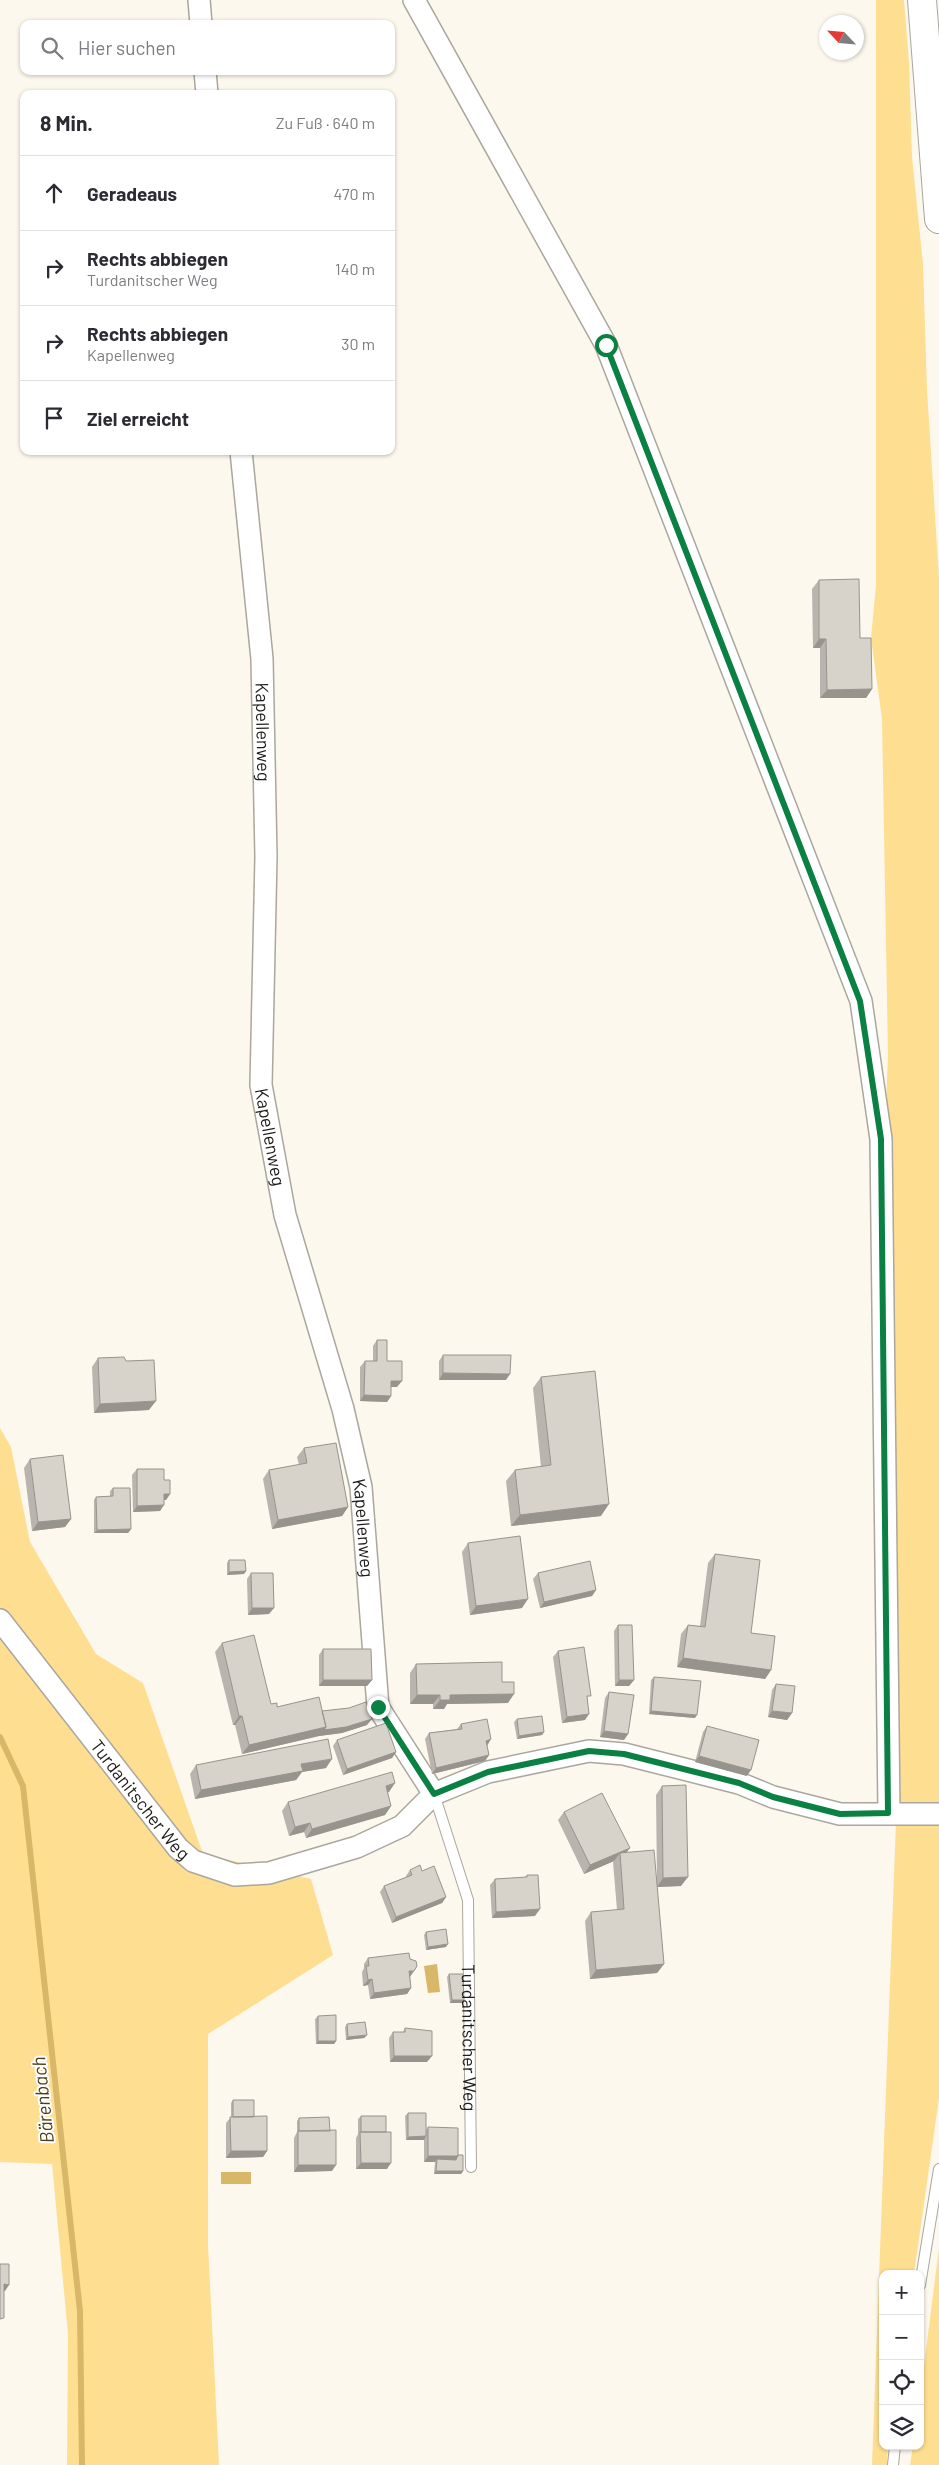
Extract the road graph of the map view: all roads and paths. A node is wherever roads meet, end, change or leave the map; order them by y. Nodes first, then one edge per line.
1 (199, 0) edge
2 (414, 0) edge
3 (922, 0) edge
4 (201, 20) edge
5 (205, 75) edge
6 (207, 90) edge
7 (939, 219) edge
8 (241, 455) edge
9 (0, 1620) edge
10 (434, 1794) junction
11 (888, 1813) junction
12 (939, 1814) edge
13 (472, 2167) dead end
14 (939, 2169) edge
15 (922, 2270) edge
16 (895, 2450) edge
17 (893, 2465) edge

1 - 4 street
2 - 11 street
3 - 7 highway
5 - 6 street
8 - 10 street, Kapellenweg
9 - 10 street, Turdanitscher Weg
10 - 11 street, Turdanitscher Weg
10 - 13 lane, Turdanitscher Weg
11 - 12 street, Turdanitscher Weg
14 - 15 lane
16 - 17 lane

